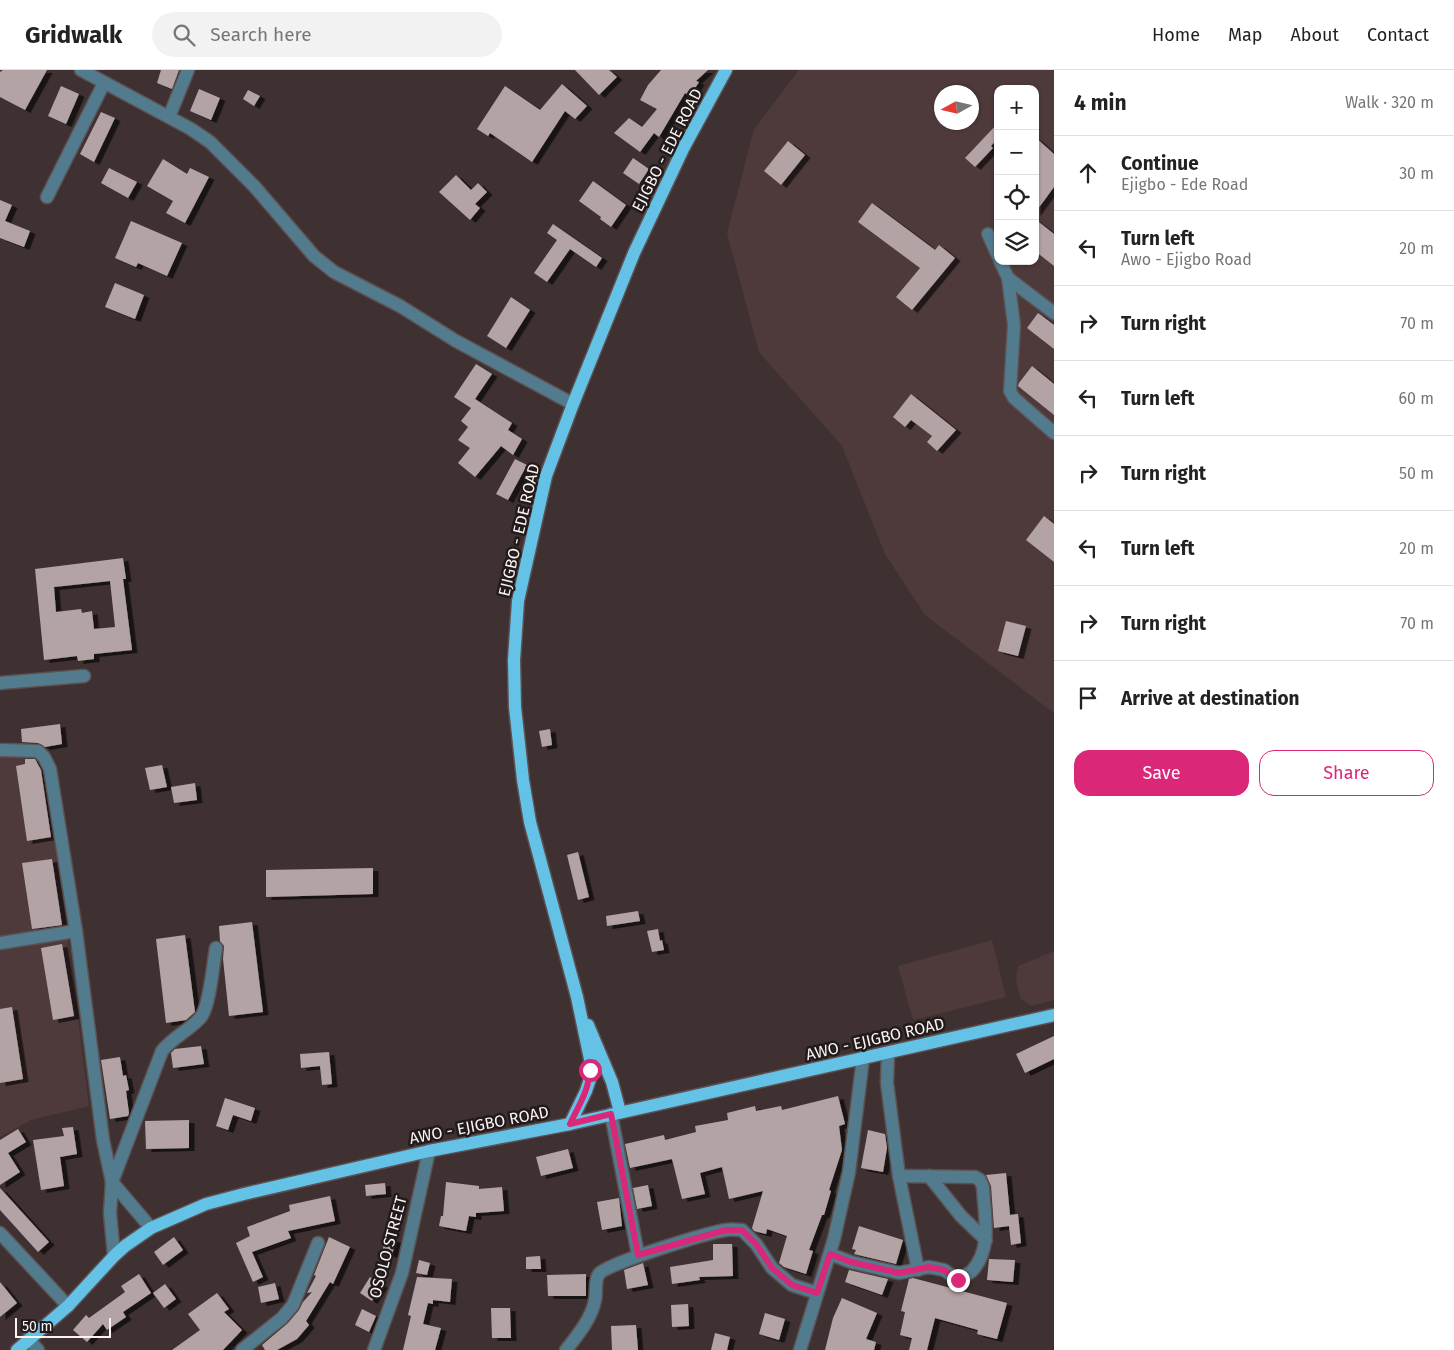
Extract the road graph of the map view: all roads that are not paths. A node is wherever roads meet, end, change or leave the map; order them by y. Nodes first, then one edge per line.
1 (81, 70) edge
2 (188, 70) edge
3 (726, 70) edge
4 (104, 83) junction
5 (169, 117) junction
6 (47, 197) dead end
7 (988, 234) dead end
8 (994, 247) edge
9 (1002, 265) edge
10 (1008, 278) junction
11 (1054, 313) edge
12 (573, 404) junction
13 (1054, 433) edge
14 (84, 676) dead end
15 (0, 683) edge
16 (0, 750) edge
17 (76, 931) junction
18 (0, 943) edge
19 (216, 948) dead end
20 (577, 997) junction
21 (1054, 1015) edge
22 (888, 1053) junction
23 (863, 1058) junction
24 (616, 1113) junction
25 (570, 1124) junction
26 (429, 1151) junction
27 (900, 1176) junction
28 (929, 1176) junction
29 (112, 1182) junction
30 (151, 1228) junction
31 (0, 1234) edge
32 (986, 1240) junction
33 (318, 1243) dead end
34 (830, 1254) junction
35 (638, 1255) junction
36 (114, 1256) junction
37 (918, 1270) junction
38 (817, 1293) junction
39 (68, 1306) junction
40 (28, 1339) junction
41 (17, 1350) edge
42 (38, 1350) edge
43 (242, 1350) edge
44 (374, 1350) edge
45 (566, 1350) edge
46 (800, 1350) edge

1 - 4 street
2 - 5 street
3 - 12 main road, EJIGBO - EDE ROAD
4 - 5 street
4 - 6 street
5 - 12 street
7 - 8 street
9 - 10 street
10 - 11 street
10 - 13 street
12 - 20 main road, EJIGBO - EDE ROAD
14 - 15 street
16 - 17 street
17 - 18 street
17 - 29 street
19 - 29 street
20 - 24 main road, EJIGBO - EDE ROAD
20 - 25 main road, EJIGBO - EDE ROAD
21 - 22 main road, AWO - EJIGBO ROAD
22 - 23 main road, AWO - EJIGBO ROAD
22 - 27 street
23 - 24 main road, AWO - EJIGBO ROAD
23 - 34 street
24 - 25 main road, AWO - EJIGBO ROAD
24 - 35 street
25 - 26 main road, AWO - EJIGBO ROAD
26 - 30 main road, AWO - EJIGBO ROAD
26 - 44 street, OSOLO STREET
27 - 28 street
27 - 37 street
28 - 32 street
28 - 32 street
29 - 30 street
29 - 36 street
30 - 36 main road, AWO - EJIGBO ROAD
31 - 39 street
32 - 37 street
33 - 43 street
34 - 37 street
34 - 38 street
35 - 38 street
35 - 45 street
36 - 39 main road, AWO - EJIGBO ROAD
38 - 46 street
39 - 40 main road, AWO - EJIGBO ROAD
40 - 41 main road, AWO - EJIGBO ROAD
40 - 42 street

